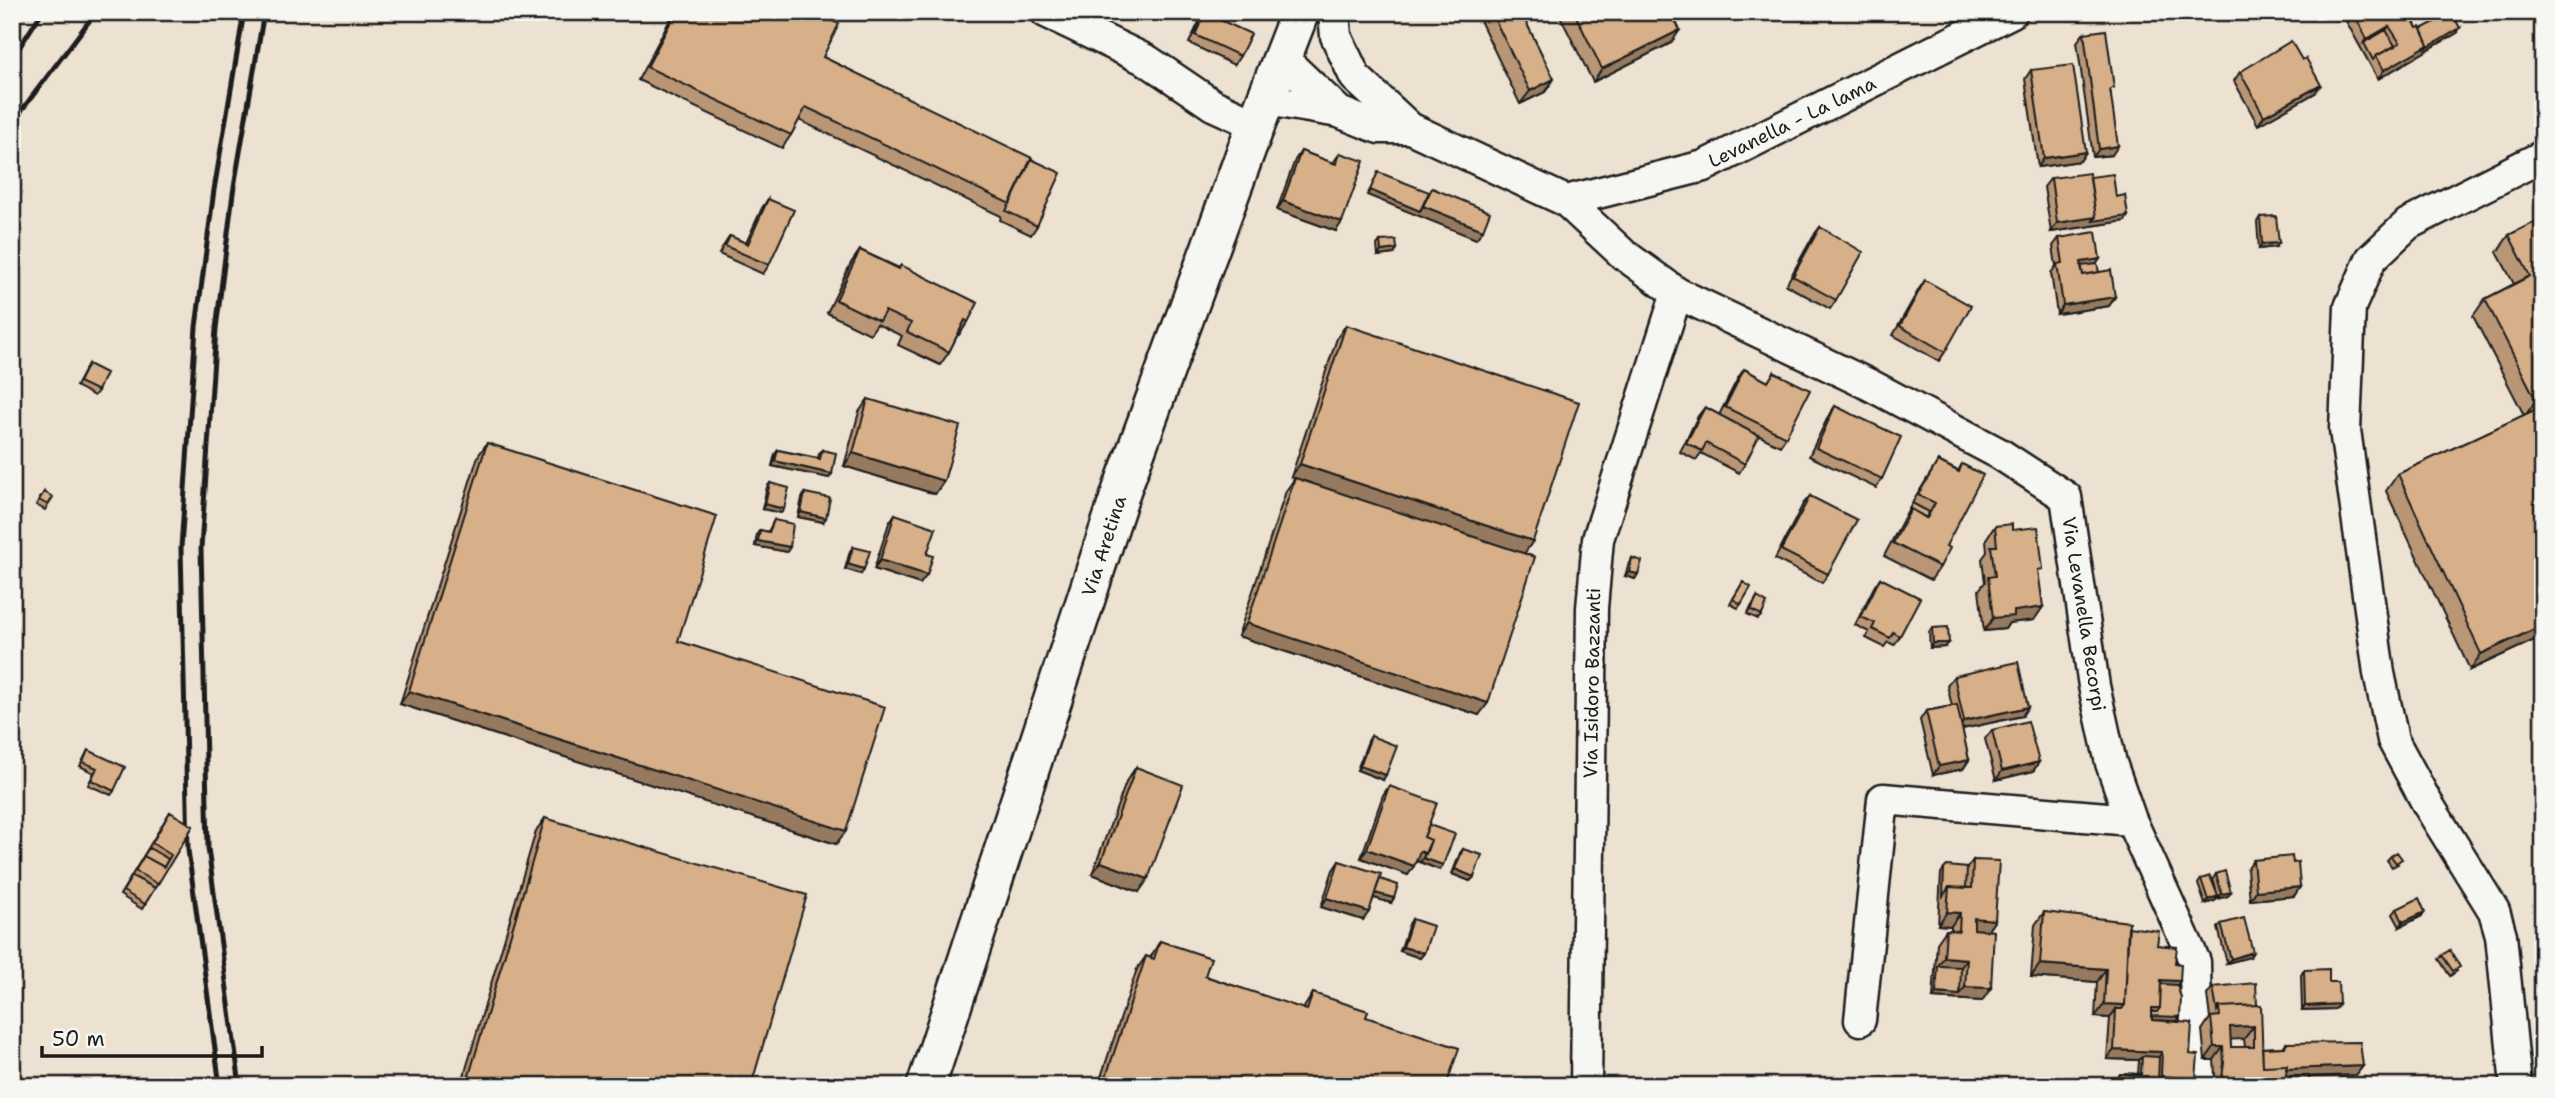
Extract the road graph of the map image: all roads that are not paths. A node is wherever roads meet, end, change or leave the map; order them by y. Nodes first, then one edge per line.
1 (1046, 12) edge
2 (1300, 12) edge
3 (1334, 12) edge
4 (2012, 12) edge
5 (1281, 57) junction
6 (1355, 77) junction
7 (1339, 112) junction
8 (1262, 113) junction
9 (1410, 128) junction
10 (2543, 156) edge
11 (1566, 201) junction
12 (1677, 293) junction
13 (2130, 820) junction
14 (1860, 1020) dead end
15 (926, 1086) edge
16 (1586, 1086) edge
17 (2203, 1086) edge
18 (2516, 1086) edge

1 - 8 street
2 - 5 street, Via Aretina
3 - 6 street
4 - 11 street, Levanella - La lama
5 - 6 street
5 - 7 street
5 - 8 street, Via Aretina
6 - 9 street
7 - 8 street
7 - 9 street
8 - 15 street, Via Aretina
9 - 11 street
10 - 18 street
11 - 12 street, Via Levanella Becorpi
12 - 13 street, Via Levanella Becorpi
12 - 16 street, Via Isidoro Bazzanti
13 - 14 street
13 - 17 street, Via Levanella Becorpi

